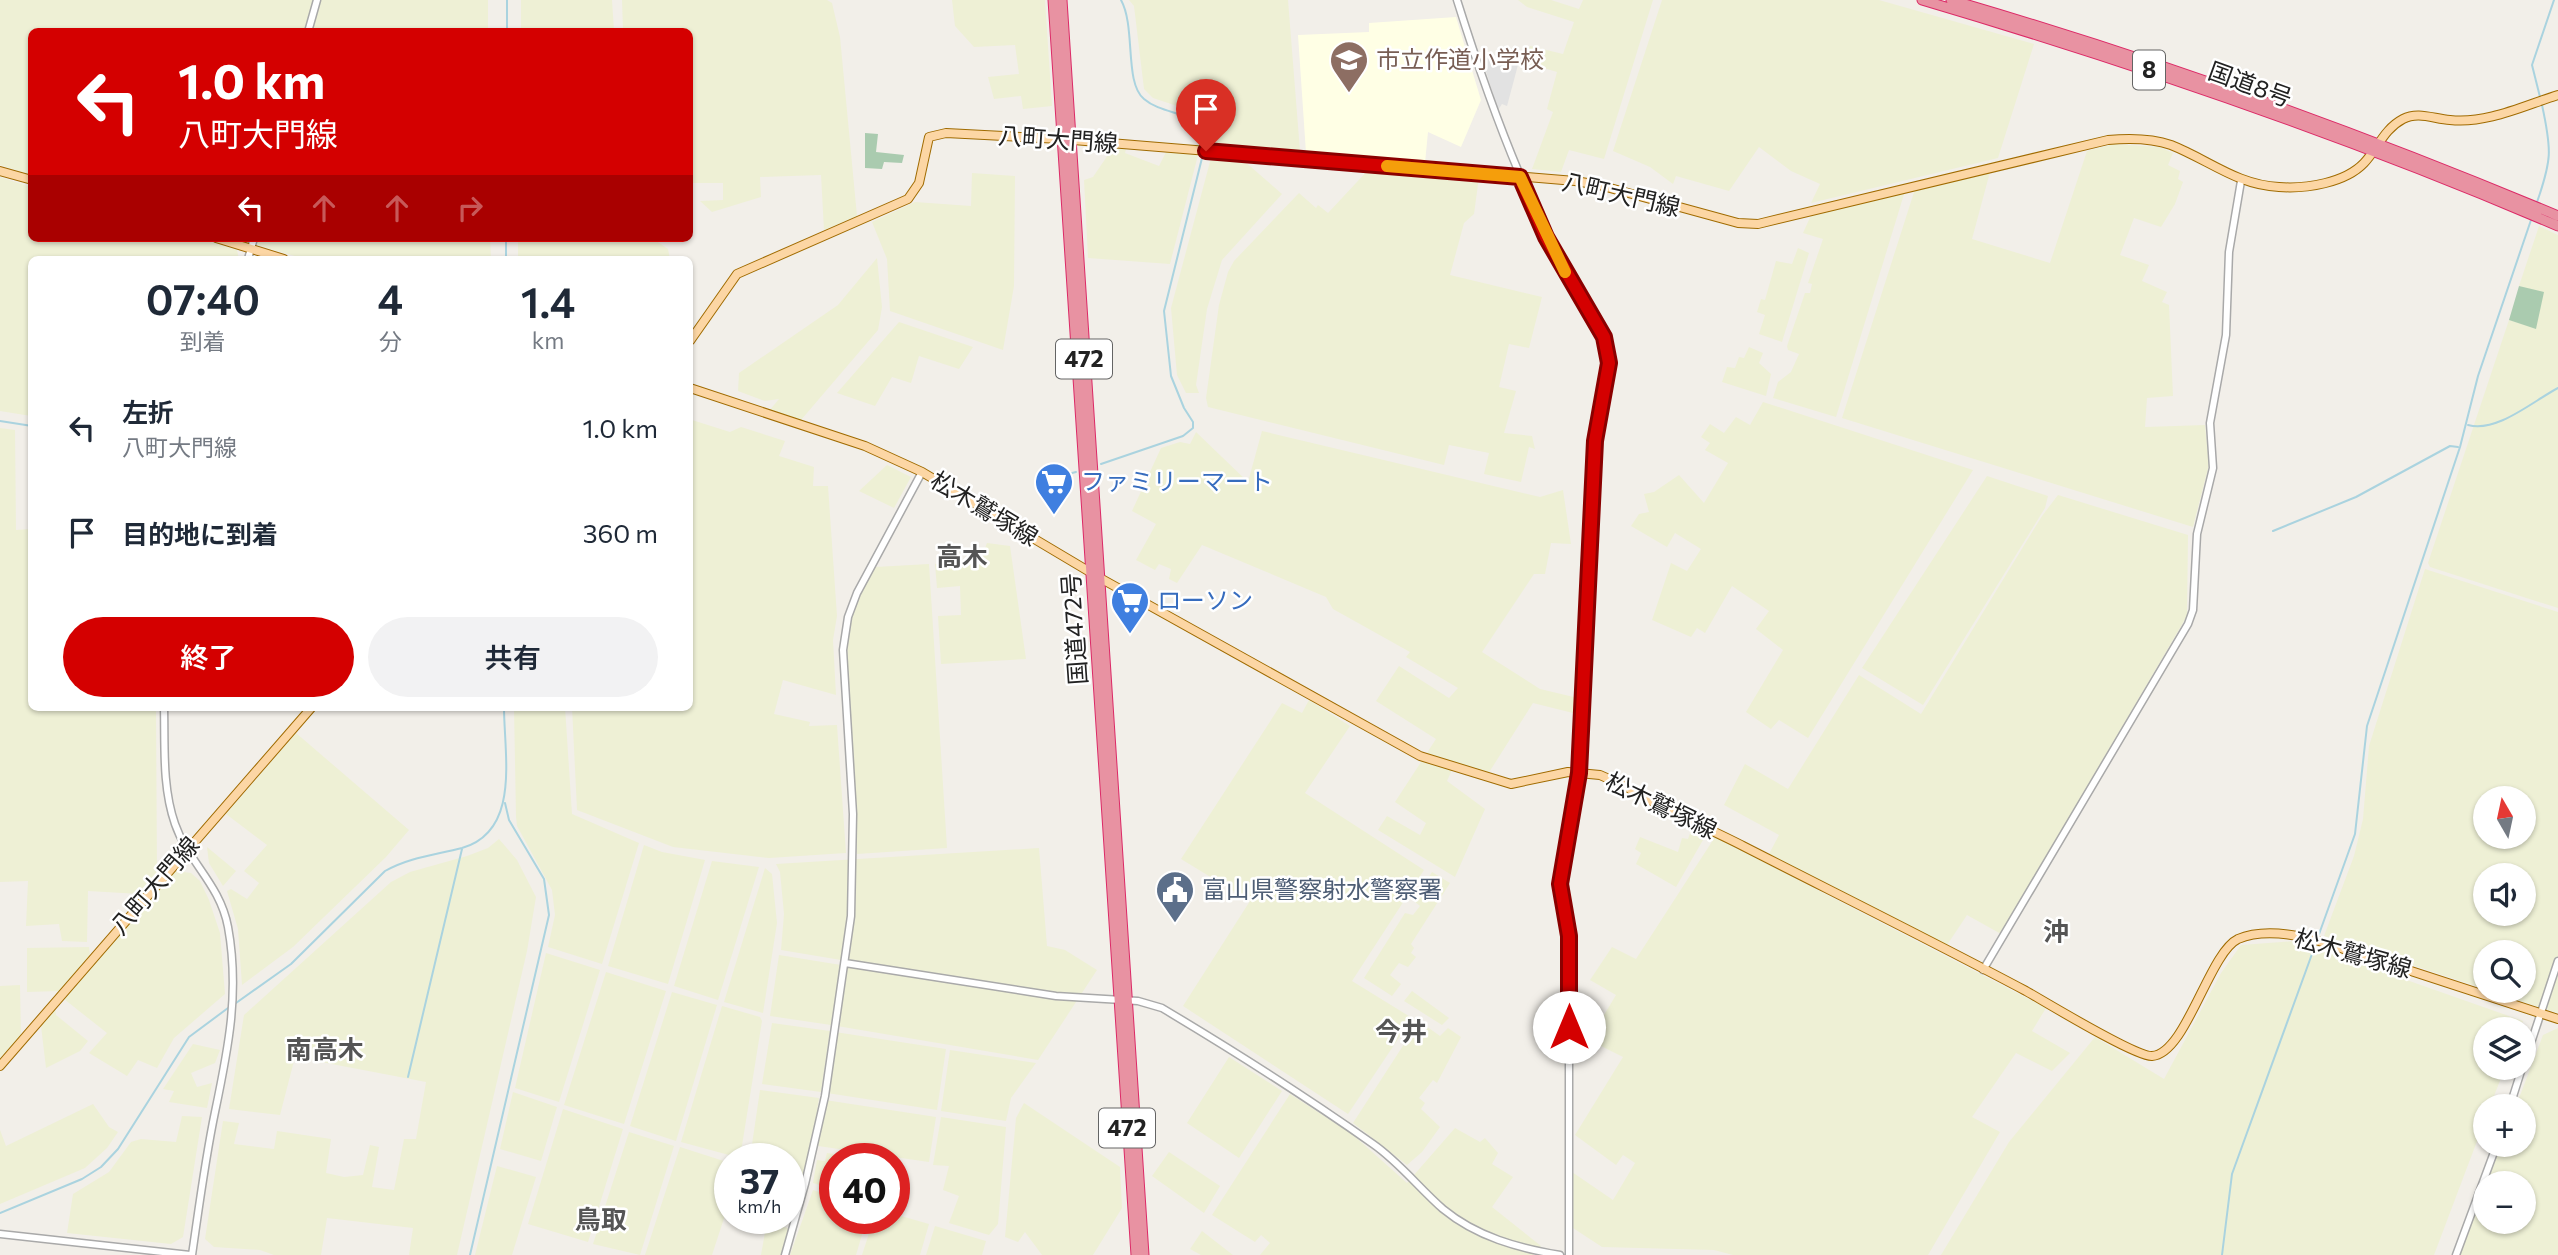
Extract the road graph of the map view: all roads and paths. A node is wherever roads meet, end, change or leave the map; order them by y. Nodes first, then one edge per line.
1 (317, 0) edge
2 (1053, 0) edge
3 (1062, 0) edge
4 (1457, 0) edge
5 (1922, 0) edge
6 (1951, 0) edge
7 (309, 28) edge
8 (2558, 95) edge
9 (1066, 139) junction
10 (2374, 148) junction
11 (0, 171) edge
12 (1520, 177) junction
13 (28, 179) edge
14 (2241, 181) junction
15 (2544, 215) junction
16 (2558, 216) edge
17 (2558, 226) edge
18 (229, 242) edge
19 (253, 242) edge
20 (251, 249) junction
21 (249, 256) edge
22 (274, 256) edge
23 (693, 337) edge
24 (693, 389) edge
25 (922, 472) junction
26 (1091, 572) junction
27 (1100, 578) junction
28 (164, 711) edge
29 (309, 711) edge
30 (1579, 773) junction
31 (188, 849) junction
32 (2558, 961) edge
33 (845, 963) junction
34 (1983, 970) junction
35 (1123, 1000) junction
36 (2540, 1013) junction
37 (2558, 1019) edge
38 (2536, 1025) edge
39 (0, 1066) edge
40 (2492, 1157) edge
41 (0, 1234) edge
42 (191, 1255) edge
43 (785, 1255) edge
44 (1136, 1255) edge
45 (1143, 1255) edge
46 (1560, 1255) edge
47 (1569, 1255) edge
48 (2456, 1255) edge

1 - 7 street
2 - 9 highway, 国道472号 / 472
3 - 9 highway, 国道472号 / 472
4 - 12 street
5 - 10 highway, 国道8号 / 8
6 - 10 highway, 国道8号 / 8
8 - 10 main road, 八町大門線
9 - 12 main road, 八町大門線
9 - 23 main road, 八町大門線
9 - 26 highway, 国道472号 / 472
9 - 27 highway, 国道472号 / 472
10 - 14 main road, 八町大門線
10 - 15 highway, 国道8号 / 8
11 - 13 main road
12 - 14 main road, 八町大門線
12 - 30 street
14 - 34 street
15 - 16 highway, 国道8号 / 8
15 - 17 highway, 国道8号 / 8
18 - 20 main road
19 - 20 street
20 - 21 street
20 - 22 main road
24 - 25 main road, 松木鷲塚線
25 - 26 main road, 松木鷲塚線
25 - 33 street
26 - 27 main road, 松木鷲塚線
26 - 35 highway, 国道472号 / 472
27 - 30 main road, 松木鷲塚線
27 - 35 highway, 国道472号 / 472
28 - 31 street
29 - 31 main road, 八町大門線
30 - 34 main road, 松木鷲塚線
30 - 47 street
31 - 39 main road, 八町大門線
31 - 42 street
32 - 36 street
33 - 35 street
33 - 43 street
34 - 36 main road, 松木鷲塚線
35 - 44 highway, 国道472号 / 472
35 - 45 highway, 国道472号 / 472
35 - 46 street
36 - 37 main road, 松木鷲塚線
36 - 38 street
40 - 48 street
41 - 42 street

